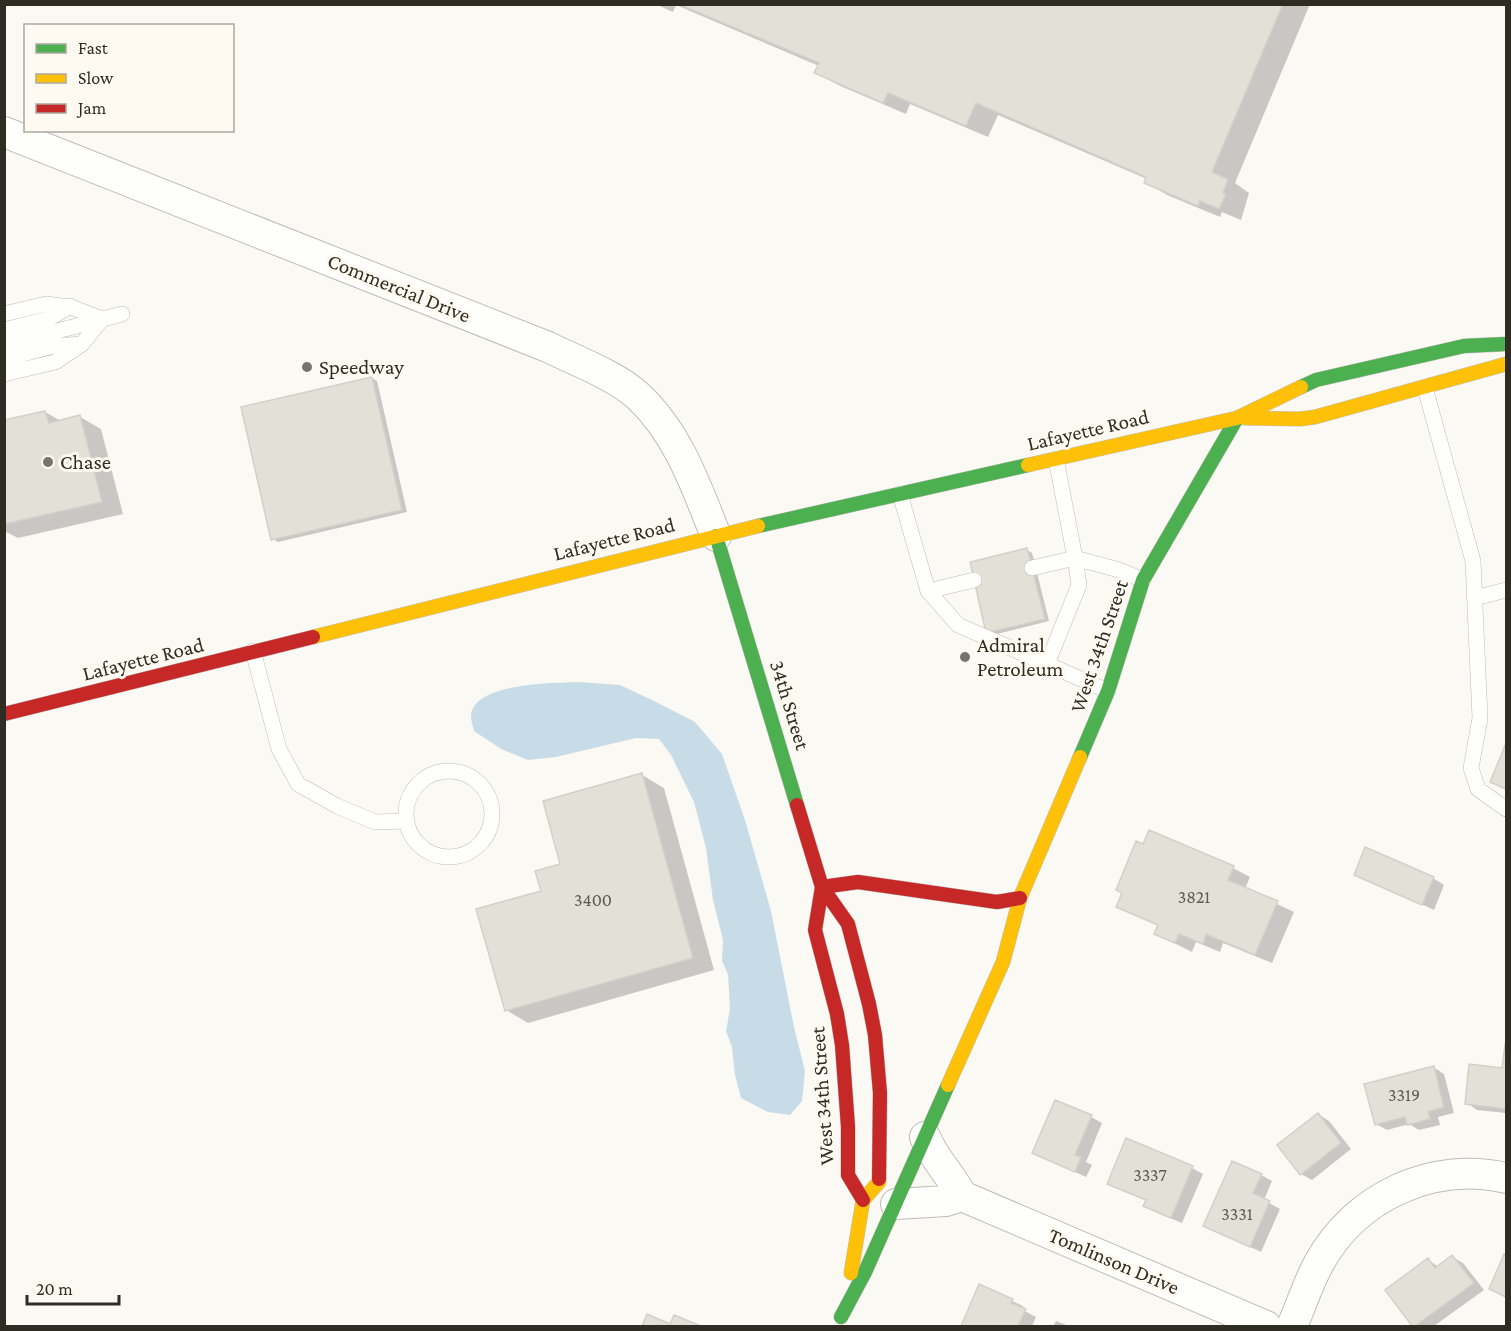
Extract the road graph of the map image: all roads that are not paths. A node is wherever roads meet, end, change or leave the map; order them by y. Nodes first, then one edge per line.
1 (4, 132) edge
2 (70, 306) junction
3 (4, 314) edge
4 (122, 314) dead end
5 (102, 319) junction
6 (4, 330) edge
7 (82, 344) junction
8 (1506, 344) edge
9 (4, 345) edge
10 (4, 358) edge
11 (1506, 364) edge
12 (4, 374) edge
13 (1425, 388) junction
14 (1237, 418) junction
15 (1056, 459) junction
16 (900, 494) junction
17 (717, 536) junction
18 (1075, 558) junction
19 (1032, 568) dead end
20 (974, 580) dead end
21 (1143, 580) junction
22 (1506, 590) edge
23 (928, 591) junction
24 (1475, 598) junction
25 (253, 651) junction
26 (1047, 664) junction
27 (1108, 691) junction
28 (4, 714) edge
29 (1506, 809) edge
30 (406, 821) junction
31 (822, 887) junction
32 (1020, 898) junction
33 (926, 1137) junction
34 (1506, 1178) edge
35 (962, 1196) junction
36 (862, 1200) junction
37 (896, 1203) junction
38 (839, 1322) edge
39 (1266, 1326) edge
40 (1292, 1326) edge

1 - 17 street, Commercial Drive
2 - 3 lane
2 - 5 lane
2 - 6 lane
4 - 5 lane
5 - 7 lane
5 - 9 lane
7 - 10 lane
7 - 12 lane
8 - 14 street, Lafayette Road
11 - 13 street, Lafayette Road
13 - 14 street, Lafayette Road
13 - 24 lane
14 - 15 street, Lafayette Road
14 - 21 street, West 34th Street
15 - 16 street, Lafayette Road
15 - 18 lane
16 - 17 street, Lafayette Road
16 - 23 lane
17 - 25 street, Lafayette Road
17 - 31 street, 34th Street
18 - 19 lane
18 - 21 lane
18 - 26 lane
20 - 23 lane
21 - 27 street, West 34th Street
22 - 24 lane
23 - 26 lane
24 - 29 lane
25 - 28 street, Lafayette Road
25 - 30 lane
26 - 27 lane
27 - 32 street, West 34th Street
30 - 30 lane
31 - 32 street
31 - 36 street, West 34th Street
31 - 36 street
32 - 33 street, West 34th Street
33 - 35 street
33 - 37 street, West 34th Street
34 - 40 street
35 - 37 street
35 - 39 street, Tomlinson Drive
36 - 38 street
37 - 38 street, West 34th Street

